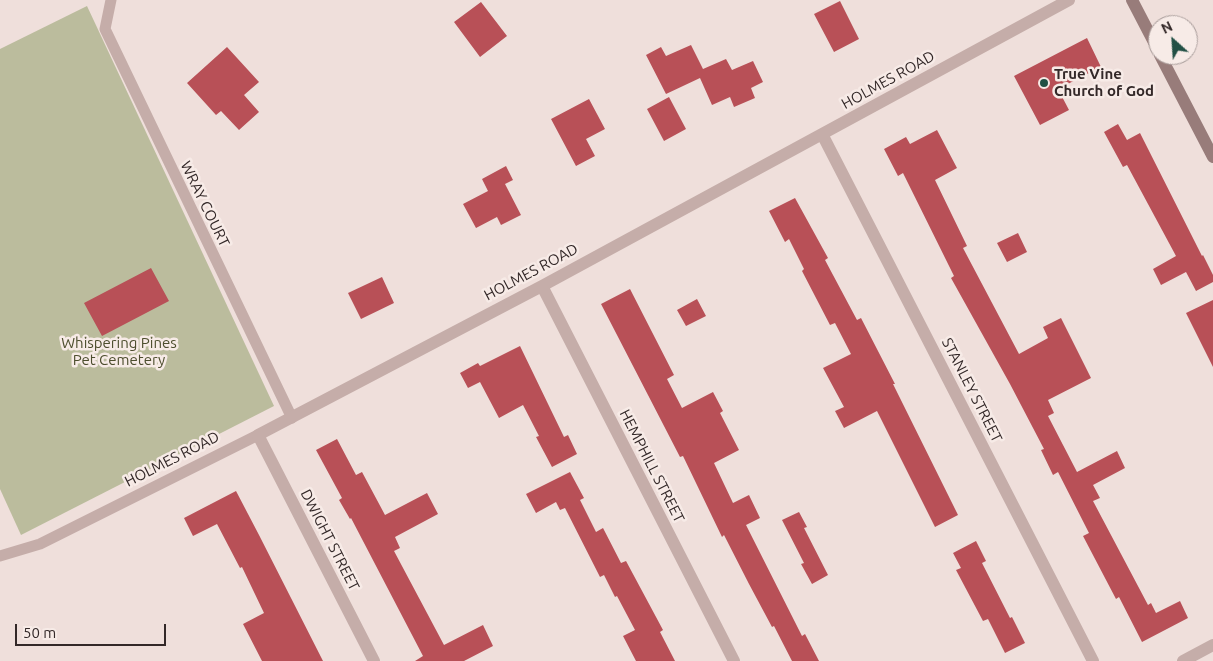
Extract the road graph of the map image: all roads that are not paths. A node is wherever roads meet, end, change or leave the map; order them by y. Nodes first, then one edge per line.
1 (111, 0) edge
2 (1069, 0) edge
3 (1132, 0) edge
4 (1148, 31) edge
5 (1165, 65) edge
6 (822, 134) junction
7 (1213, 157) edge
8 (542, 286) junction
9 (292, 418) junction
10 (258, 434) junction
11 (0, 556) edge
12 (1213, 645) edge
13 (374, 661) edge
14 (734, 661) edge
15 (1093, 661) edge
16 (1183, 661) edge

1 - 9 lane, WRAY COURT
2 - 6 street, HOLMES ROAD
3 - 4 main road
5 - 7 main road
6 - 8 street, HOLMES ROAD
6 - 15 street, STANLEY STREET
8 - 9 street, HOLMES ROAD
8 - 14 street, HEMPHILL STREET
9 - 10 street, HOLMES ROAD
10 - 11 lane, HOLMES ROAD
10 - 13 street, DWIGHT STREET
12 - 16 street

